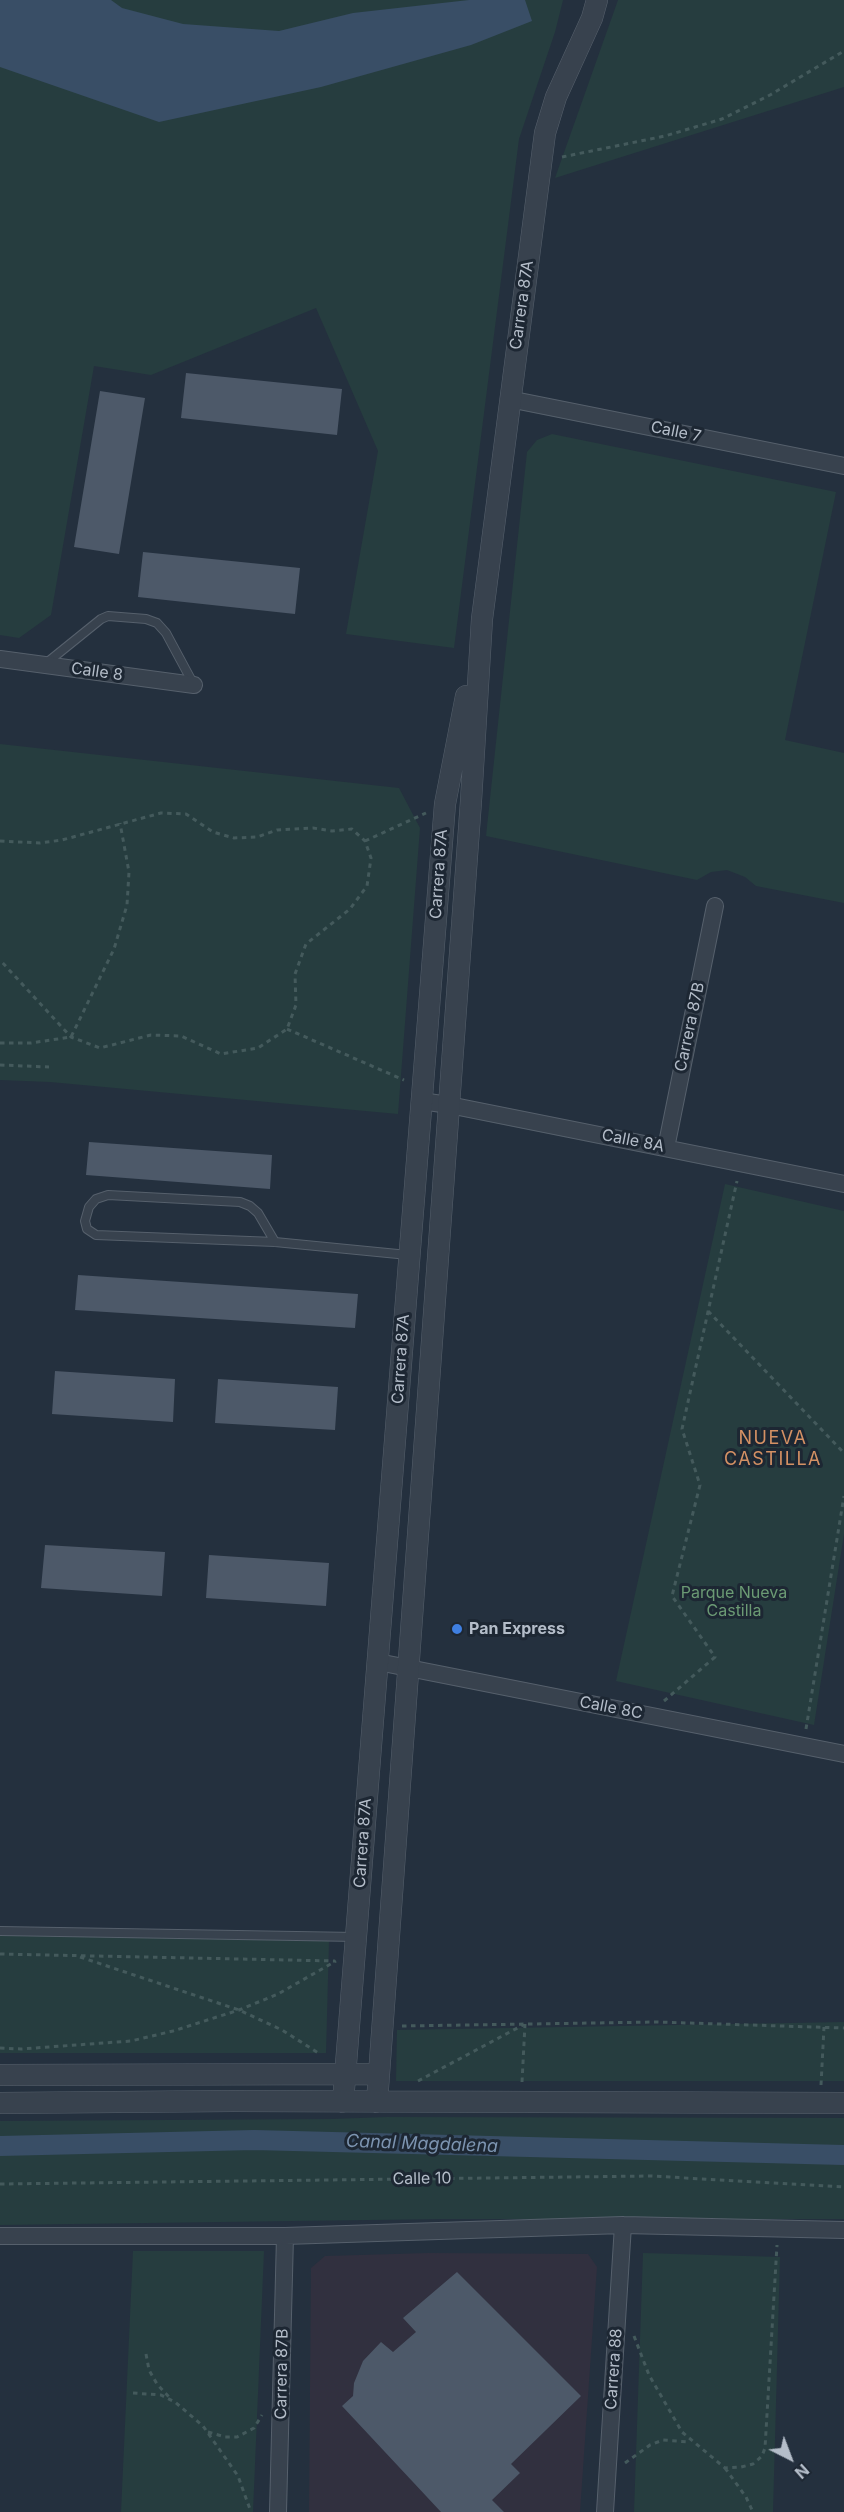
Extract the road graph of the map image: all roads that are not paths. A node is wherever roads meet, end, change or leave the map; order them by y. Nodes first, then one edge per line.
1 (597, 0) edge
2 (509, 399) junction
3 (844, 466) edge
4 (482, 619) junction
5 (0, 659) edge
6 (43, 665) junction
7 (194, 685) joint
8 (715, 906) dead end
9 (422, 1095) junction
10 (449, 1105) junction
11 (666, 1148) junction
12 (844, 1184) edge
13 (275, 1242) junction
14 (410, 1255) junction
15 (378, 1662) junction
16 (409, 1668) junction
17 (844, 1754) edge
18 (0, 1931) edge
19 (356, 1937) junction
20 (345, 2073) junction
21 (379, 2074) junction
22 (0, 2075) edge
23 (343, 2102) junction
24 (377, 2102) junction
25 (0, 2103) edge
26 (844, 2103) edge
27 (623, 2225) junction
28 (844, 2230) edge
29 (0, 2236) edge
30 (285, 2236) junction
31 (278, 2512) edge
32 (605, 2512) edge

1 - 2 street, Carrera 87A
2 - 3 street, Calle 7
2 - 4 street, Carrera 87A
4 - 9 street, Carrera 87A
4 - 10 street, Carrera 87A
5 - 6 street, Calle 8
6 - 7 street, Calle 8
6 - 7 lane
8 - 11 street, Carrera 87B
9 - 10 street, Calle 8A
9 - 14 street, Carrera 87A
10 - 11 street, Calle 8A
10 - 16 street, Carrera 87A
11 - 12 street, Calle 8A
13 - 13 lane
13 - 14 lane
14 - 15 street, Carrera 87A
15 - 16 street, Calle 8C
15 - 19 street, Carrera 87A
16 - 17 street, Calle 8C
16 - 21 street, Carrera 87A
18 - 19 lane
19 - 20 street, Carrera 87A
20 - 21 street
20 - 22 street
20 - 23 street, Carrera 87A
21 - 24 street, Carrera 87A
23 - 24 street
23 - 25 street
24 - 26 street
27 - 28 street
27 - 30 street
27 - 32 street, Carrera 88
29 - 30 street
30 - 31 street, Carrera 87B

